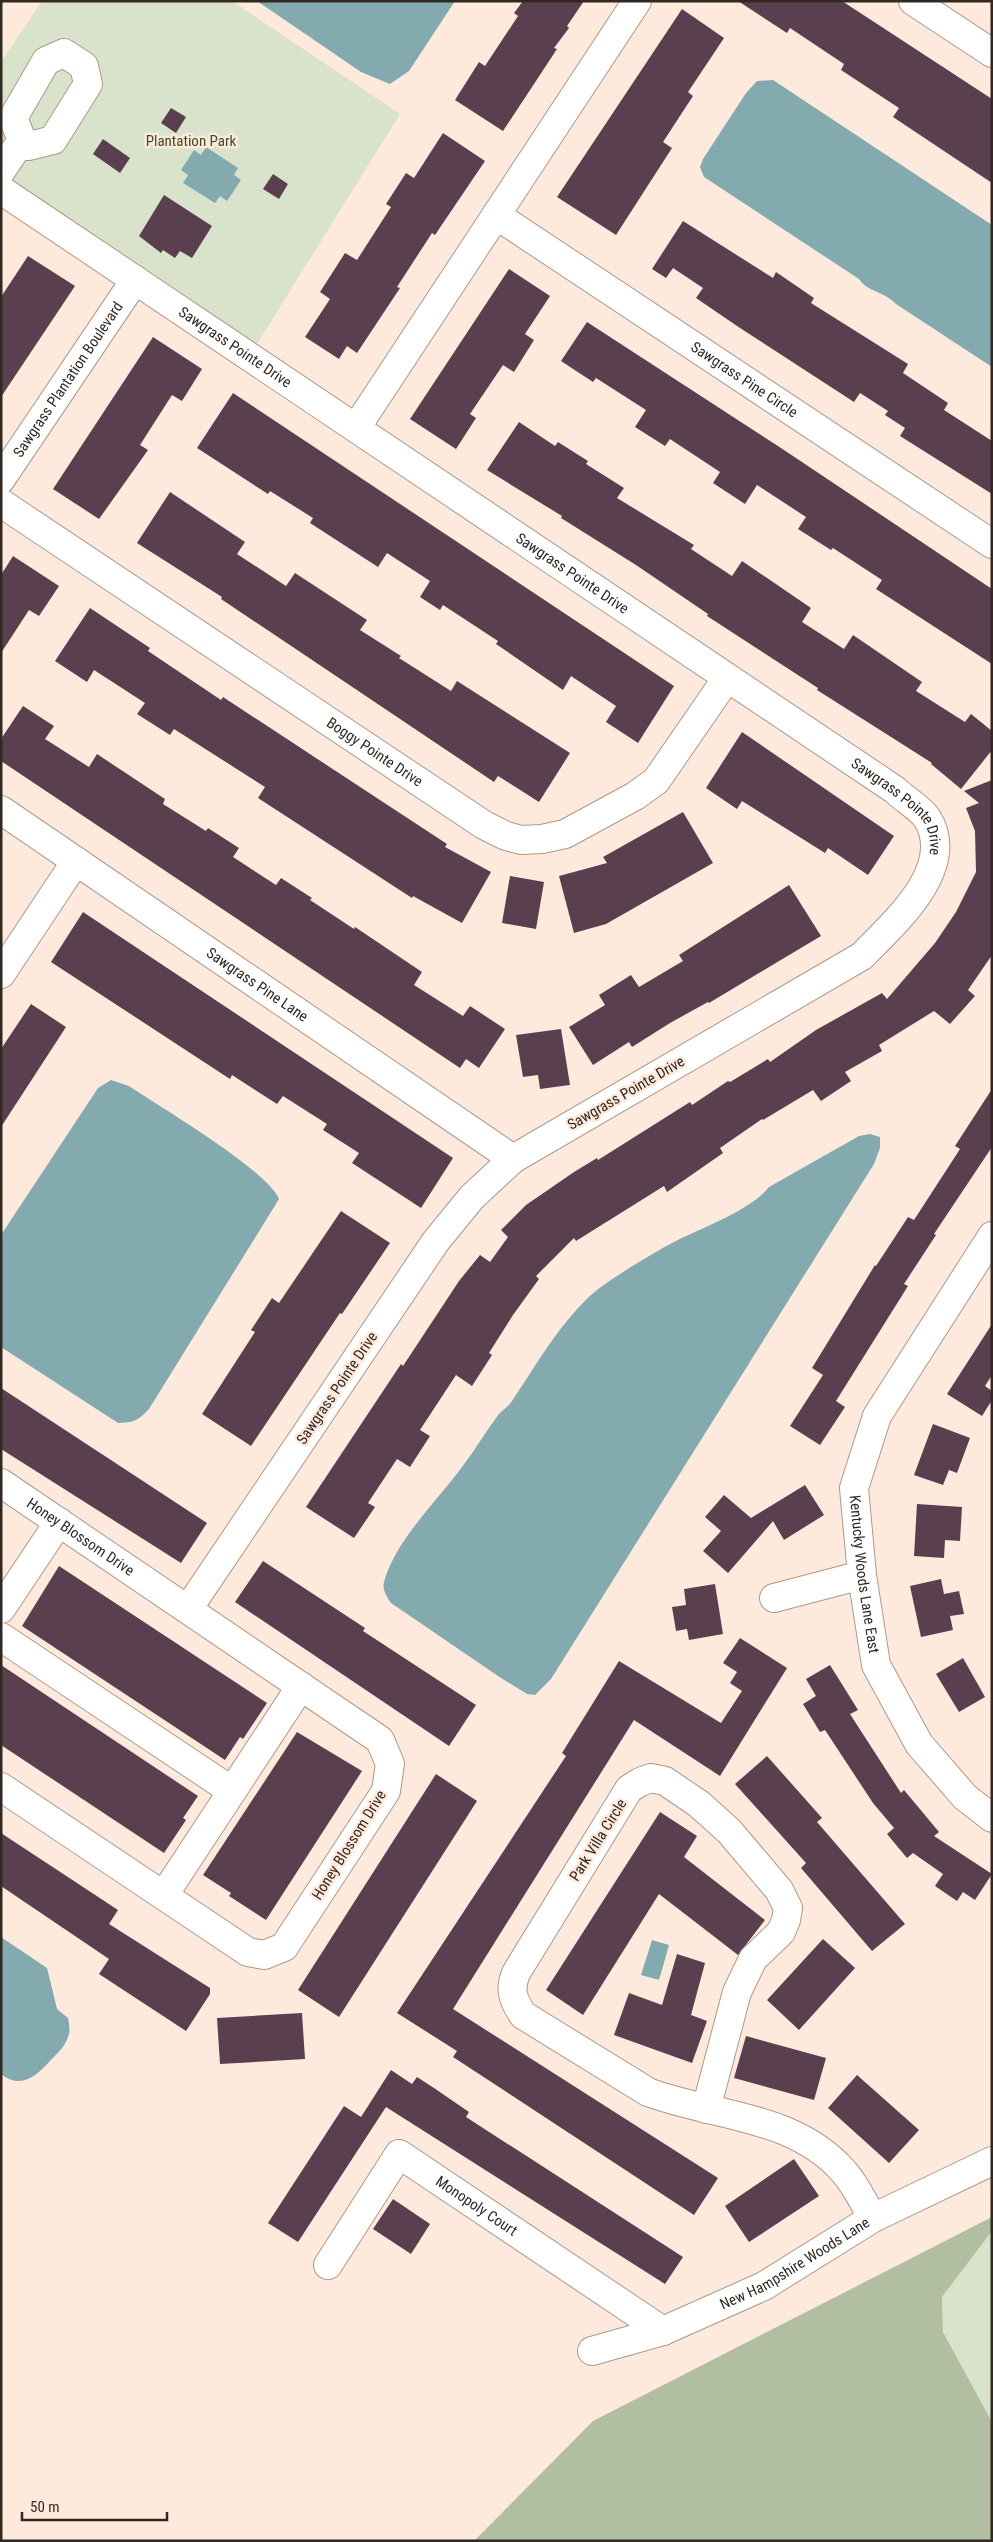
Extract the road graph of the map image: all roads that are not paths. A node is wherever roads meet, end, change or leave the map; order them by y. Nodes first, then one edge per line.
1 (637, 1) edge
2 (913, 1) edge
3 (992, 53) edge
4 (22, 140) dead end
5 (1, 171) edge
6 (1, 190) edge
7 (496, 216) junction
8 (135, 280) junction
9 (356, 428) junction
10 (1, 479) edge
11 (1, 503) edge
12 (992, 544) edge
13 (727, 678) junction
14 (1, 810) edge
15 (76, 861) junction
16 (1, 974) edge
17 (514, 1159) junction
18 (992, 1236) edge
19 (1, 1483) edge
20 (59, 1522) junction
21 (862, 1575) junction
22 (774, 1598) dead end
23 (1, 1609) edge
24 (188, 1610) junction
25 (1, 1637) edge
26 (300, 1686) junction
27 (1, 1787) edge
28 (232, 1790) junction
29 (992, 1818) edge
30 (164, 1895) junction
31 (706, 2109) junction
32 (992, 2161) edge
33 (873, 2218) junction
34 (328, 2265) dead end
35 (663, 2331) junction
36 (592, 2350) dead end

1 - 7 street
2 - 3 street
4 - 5 street
6 - 8 street, Sawgrass Pointe Drive
7 - 9 street
7 - 12 street, Sawgrass Pine Circle
8 - 9 street, Sawgrass Pointe Drive
8 - 10 street, Sawgrass Plantation Boulevard
9 - 13 street, Sawgrass Pointe Drive
11 - 13 street, Boggy Pointe Drive
13 - 17 street, Sawgrass Pointe Drive
14 - 15 street, Sawgrass Pine Lane
15 - 16 street
15 - 17 street, Sawgrass Pine Lane
17 - 24 street, Sawgrass Pointe Drive
18 - 21 street, Kentucky Woods Lane East
19 - 20 street, Honey Blossom Drive
20 - 23 street
20 - 24 street, Honey Blossom Drive
21 - 22 street
21 - 29 street, Kentucky Woods Lane East
24 - 26 street, Honey Blossom Drive
25 - 28 street
26 - 28 street
26 - 30 street, Honey Blossom Drive
27 - 30 street, Honey Blossom Drive
28 - 30 street
31 - 31 street, Park Villa Circle
31 - 33 street, Park Villa Circle
32 - 33 street, New Hampshire Woods Lane
33 - 35 street, New Hampshire Woods Lane
34 - 35 street, Monopoly Court
35 - 36 street, New Hampshire Woods Lane

